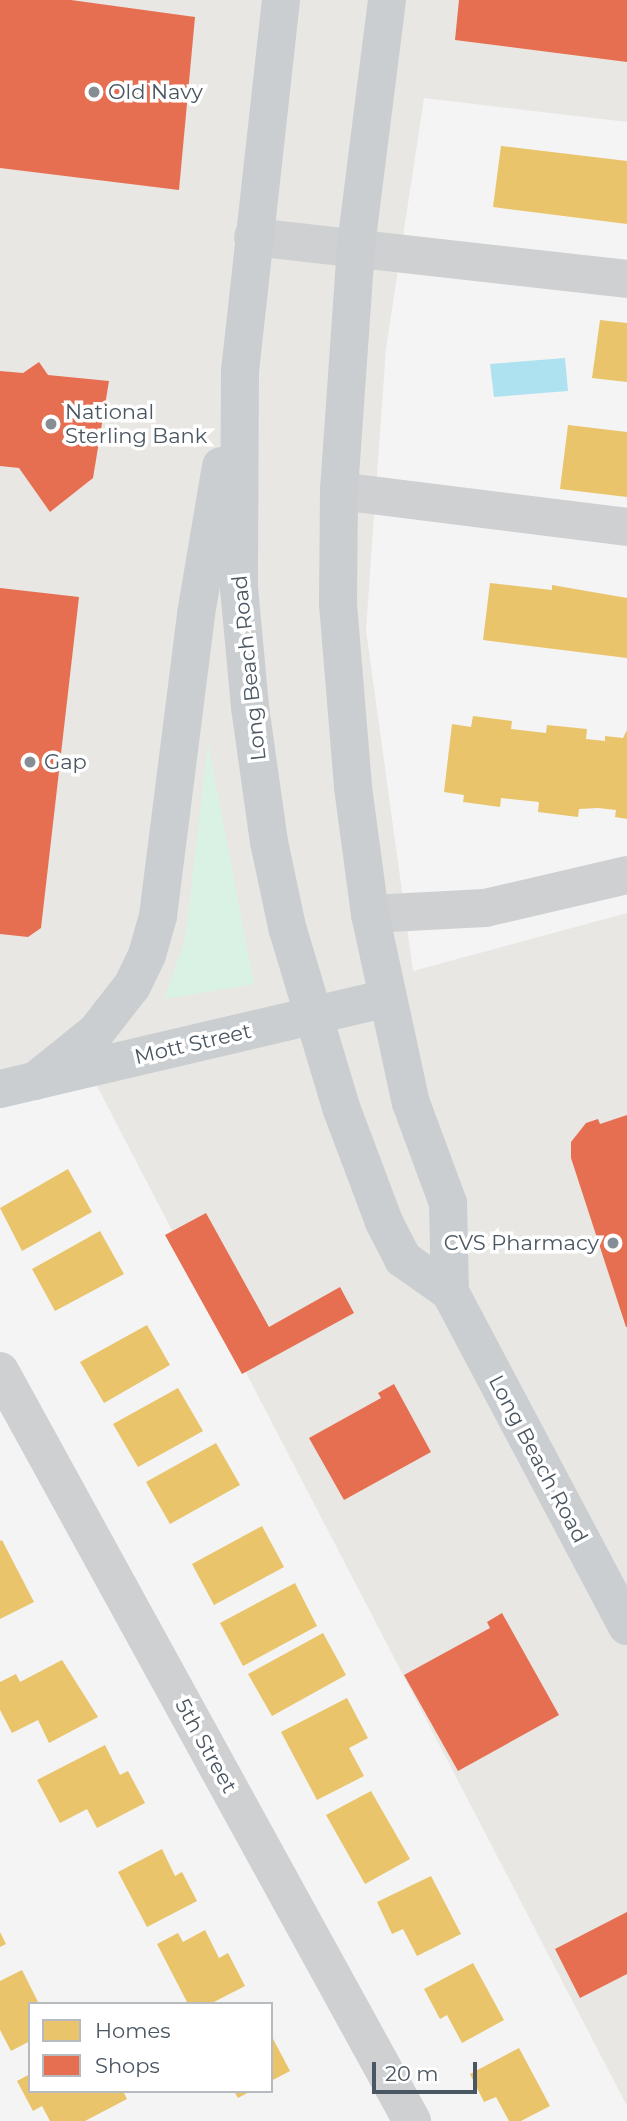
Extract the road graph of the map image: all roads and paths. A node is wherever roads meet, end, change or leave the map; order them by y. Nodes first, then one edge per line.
1 (281, 0) edge
2 (387, 0) edge
3 (253, 237) junction
4 (356, 247) junction
5 (627, 279) edge
6 (240, 371) junction
7 (339, 491) junction
8 (627, 527) edge
9 (627, 875) edge
10 (370, 914) junction
11 (385, 999) junction
12 (310, 1017) junction
13 (18, 1085) edge
14 (450, 1292) junction
15 (0, 1371) edge
16 (627, 1626) edge
17 (412, 2121) edge

1 - 3 main road, Long Beach Road
2 - 4 main road, Long Beach Road
3 - 4 street
3 - 6 main road, Long Beach Road
4 - 5 street
4 - 7 main road, Long Beach Road
6 - 12 main road, Long Beach Road
6 - 13 main road
7 - 8 street
7 - 10 main road, Long Beach Road
9 - 10 street
10 - 11 main road, Long Beach Road
11 - 12 main road, Mott Street
11 - 14 main road, Long Beach Road
12 - 13 main road, Mott Street
12 - 14 main road, Long Beach Road
14 - 16 main road, Long Beach Road
15 - 17 street, 5th Street

